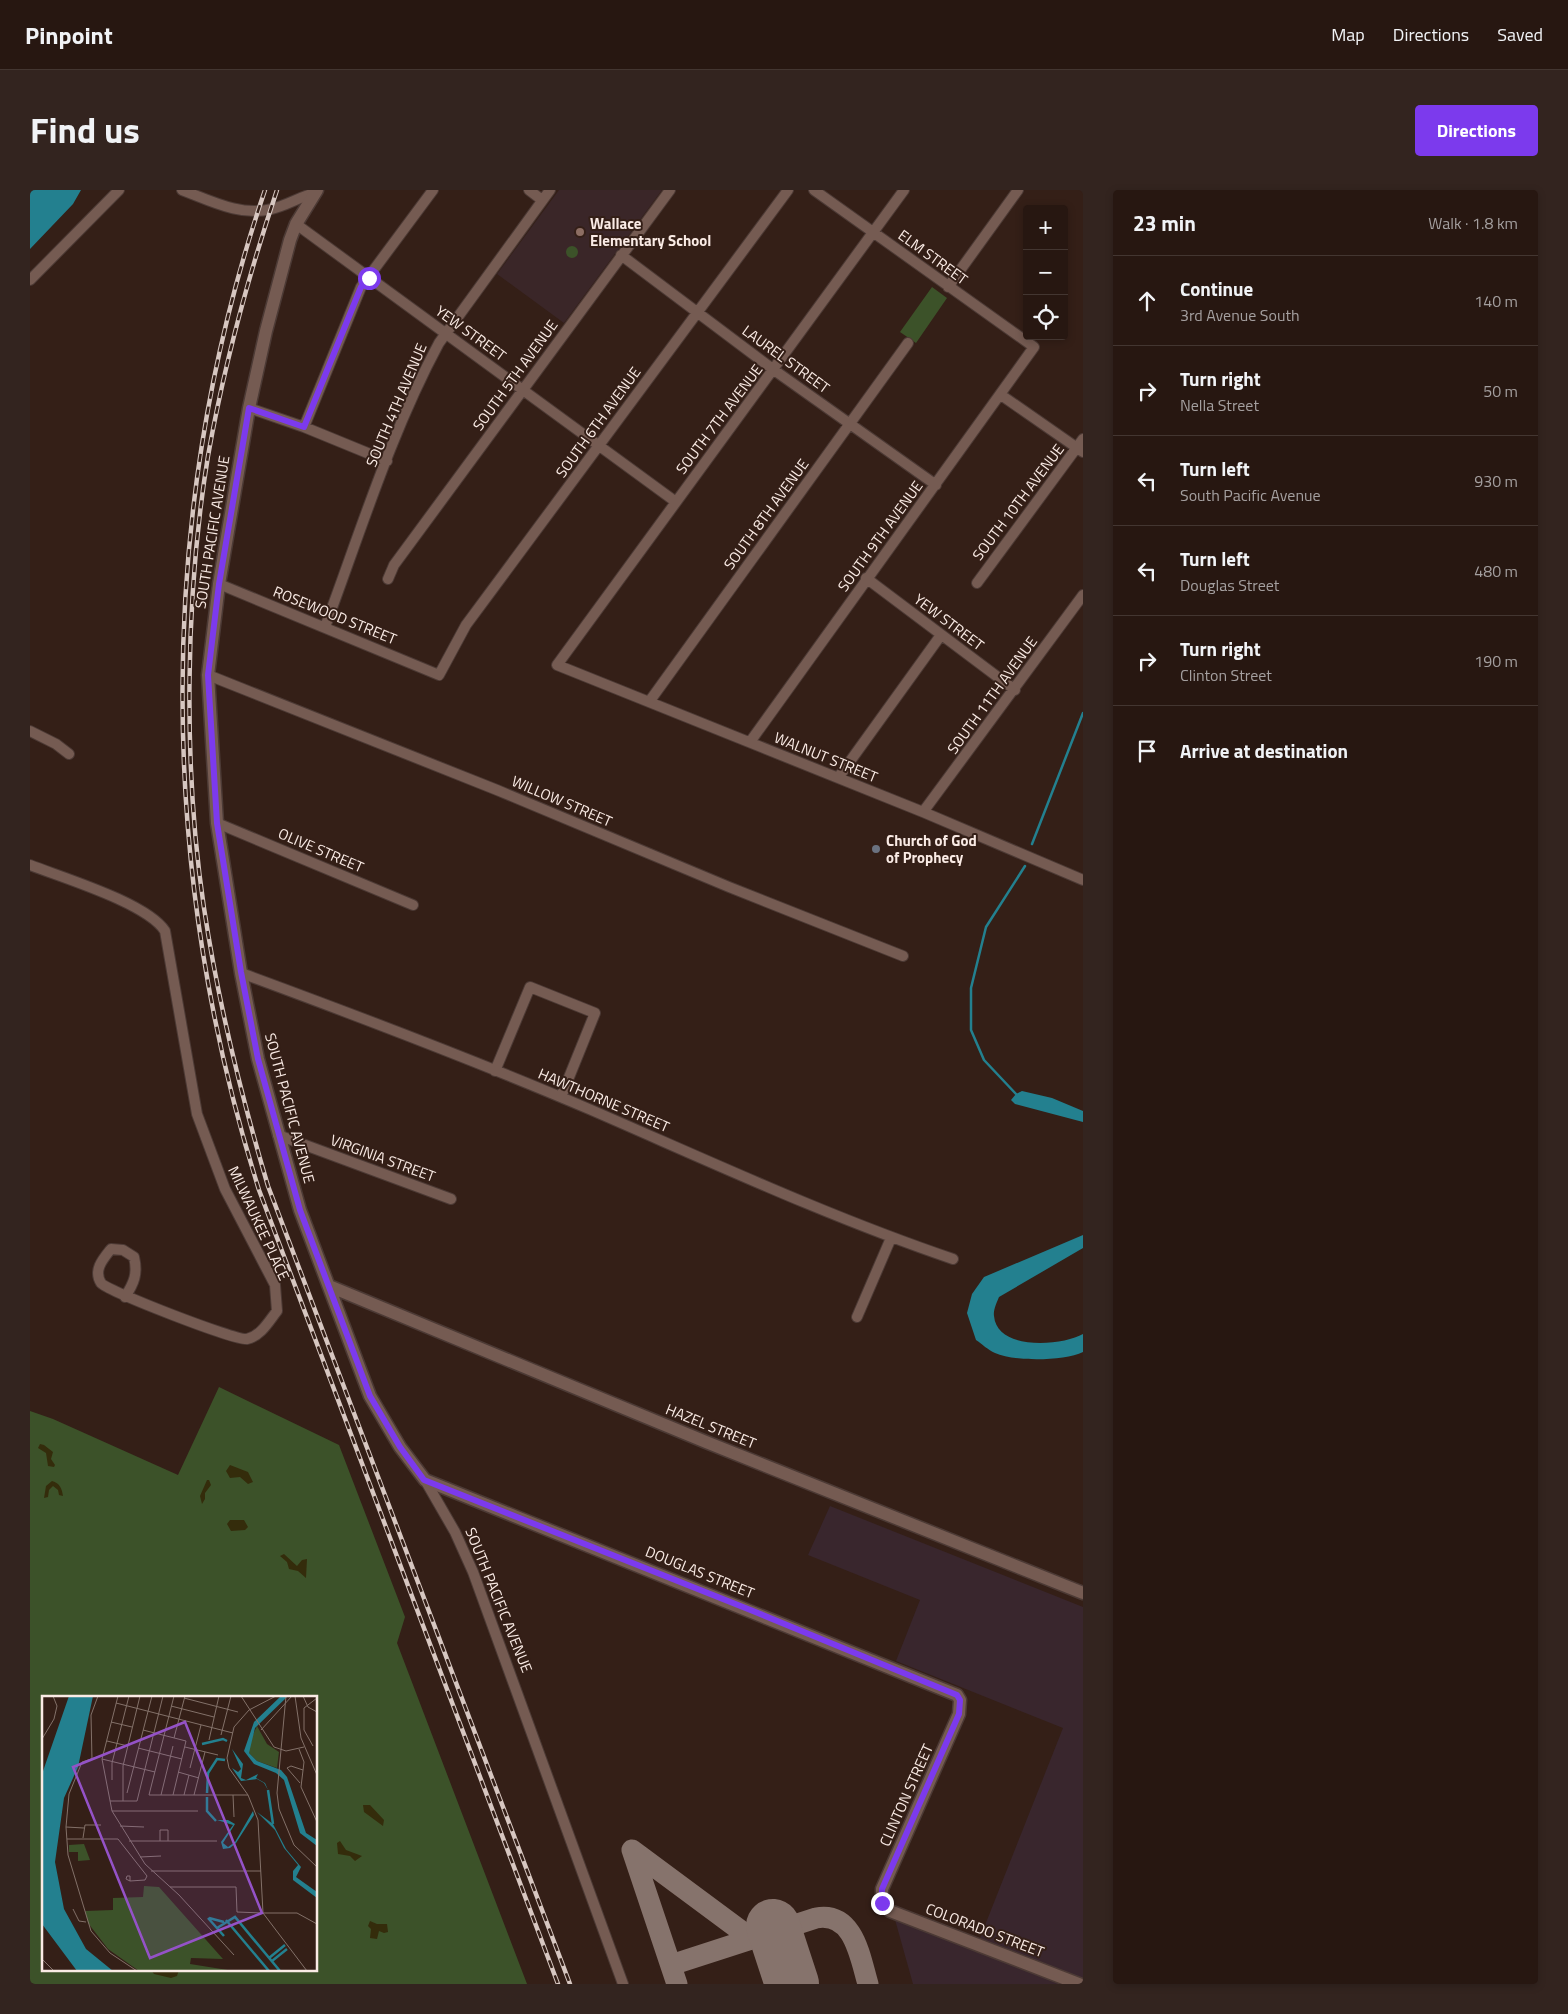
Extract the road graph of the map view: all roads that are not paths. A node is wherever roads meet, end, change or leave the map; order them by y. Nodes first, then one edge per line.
1 (119, 190) edge
2 (182, 190) edge
3 (215, 190) edge
4 (433, 190) edge
5 (529, 190) edge
6 (550, 190) edge
7 (670, 190) edge
8 (788, 190) edge
9 (814, 190) edge
10 (904, 190) edge
11 (1018, 190) edge
12 (316, 192) edge
13 (542, 200) junction
14 (212, 201) junction
15 (296, 224) junction
16 (873, 233) junction
17 (621, 255) junction
18 (369, 278) junction
19 (30, 280) edge
20 (948, 287) junction
21 (697, 312) junction
22 (446, 334) junction
23 (908, 343) dead end
24 (1034, 347) joint
25 (774, 370) junction
26 (524, 390) junction
27 (1001, 395) junction
28 (249, 408) junction
29 (850, 424) junction
30 (304, 427) junction
31 (600, 446) junction
32 (1081, 446) edge
33 (387, 462) junction
34 (936, 485) junction
35 (676, 502) junction
36 (388, 578) dead end
37 (866, 578) junction
38 (977, 583) dead end
39 (219, 584) junction
40 (1083, 595) edge
41 (325, 627) junction
42 (941, 635) junction
43 (557, 665) joint
44 (208, 675) junction
45 (439, 675) joint
46 (1015, 690) junction
47 (649, 702) junction
48 (30, 731) edge
49 (750, 742) junction
50 (69, 754) dead end
51 (838, 778) junction
52 (924, 812) junction
53 (217, 823) junction
54 (30, 865) edge
55 (1083, 880) edge
56 (413, 905) dead end
57 (903, 956) dead end
58 (241, 972) junction
59 (496, 1071) junction
60 (561, 1097) junction
61 (278, 1135) junction
62 (451, 1199) dead end
63 (891, 1238) junction
64 (953, 1259) dead end
65 (328, 1286) junction
66 (125, 1297) junction
67 (857, 1317) dead end
68 (424, 1480) junction
69 (1083, 1594) edge
70 (960, 1700) joint
71 (882, 1903) joint
72 (623, 1984) edge
73 (1079, 1984) edge

1 - 19 street
2 - 14 street
3 - 14 street
4 - 18 street
5 - 13 street
6 - 13 street, SOUTH 4TH AVENUE
7 - 17 street, SOUTH 5TH AVENUE
8 - 21 street, SOUTH 6TH AVENUE
9 - 16 street, ELM STREET
10 - 16 street, SOUTH 7TH AVENUE
11 - 20 street
12 - 14 street
12 - 15 street, SOUTH PACIFIC AVENUE
13 - 22 street, SOUTH 4TH AVENUE
15 - 18 street, YEW STREET
15 - 28 street, SOUTH PACIFIC AVENUE
16 - 20 street, ELM STREET
16 - 25 street, SOUTH 7TH AVENUE
17 - 21 street, LAUREL STREET
17 - 26 street, SOUTH 5TH AVENUE
18 - 22 street, YEW STREET
18 - 30 street
20 - 24 street, ELM STREET
21 - 25 street, LAUREL STREET
21 - 31 street, SOUTH 6TH AVENUE
22 - 26 street, YEW STREET
22 - 33 street, SOUTH 4TH AVENUE
23 - 29 street, SOUTH 8TH AVENUE
24 - 27 street, SOUTH 9TH AVENUE
25 - 29 street, LAUREL STREET
25 - 35 street, SOUTH 7TH AVENUE
26 - 31 street, YEW STREET
26 - 36 street, SOUTH 5TH AVENUE
27 - 32 street
27 - 34 street, SOUTH 9TH AVENUE
28 - 30 street
28 - 39 street, SOUTH PACIFIC AVENUE
29 - 34 street, LAUREL STREET
29 - 47 street, SOUTH 8TH AVENUE
30 - 33 street
31 - 35 street, YEW STREET
31 - 45 street, SOUTH 6TH AVENUE
32 - 38 street, SOUTH 10TH AVENUE
33 - 41 street, SOUTH 4TH AVENUE
34 - 37 street, SOUTH 9TH AVENUE
35 - 43 street, SOUTH 7TH AVENUE
37 - 42 street, YEW STREET
37 - 49 street, SOUTH 9TH AVENUE
39 - 41 street, ROSEWOOD STREET
39 - 44 street, SOUTH PACIFIC AVENUE
40 - 46 street, SOUTH 11TH AVENUE
41 - 45 street, ROSEWOOD STREET
42 - 46 street, YEW STREET
42 - 51 street
43 - 47 street, WALNUT STREET
44 - 53 street, SOUTH PACIFIC AVENUE
44 - 57 street, WILLOW STREET
46 - 52 street, SOUTH 11TH AVENUE
47 - 49 street, WALNUT STREET
48 - 50 street
49 - 51 street, WALNUT STREET
51 - 52 street, WALNUT STREET
52 - 55 street, WALNUT STREET
53 - 56 street, OLIVE STREET
53 - 58 street, SOUTH PACIFIC AVENUE
54 - 66 street, MILWAUKEE PLACE
58 - 59 street, HAWTHORNE STREET
58 - 61 street, SOUTH PACIFIC AVENUE
59 - 60 street, HAWTHORNE STREET
59 - 60 street
60 - 63 street, HAWTHORNE STREET
61 - 62 street, VIRGINIA STREET
61 - 65 street, SOUTH PACIFIC AVENUE
63 - 64 street, HAWTHORNE STREET
63 - 67 street
65 - 68 street, SOUTH PACIFIC AVENUE
65 - 69 street, HAZEL STREET
66 - 66 street
68 - 70 street, DOUGLAS STREET
68 - 72 street, SOUTH PACIFIC AVENUE
70 - 71 street, CLINTON STREET
71 - 73 street, COLORADO STREET

